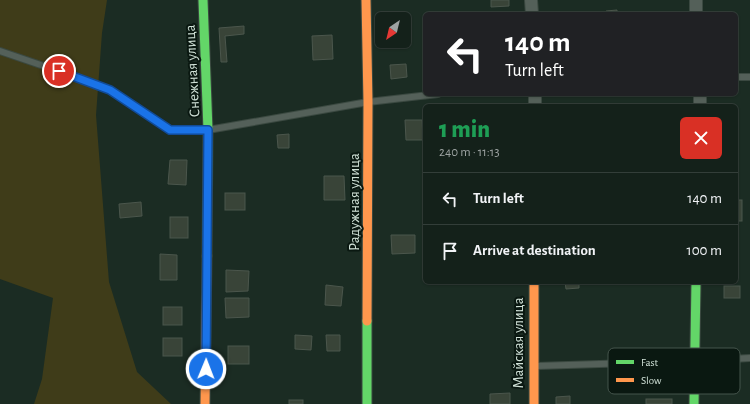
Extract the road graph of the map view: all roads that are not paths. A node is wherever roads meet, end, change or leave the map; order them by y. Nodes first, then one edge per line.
1 (203, 0) edge
2 (366, 0) edge
3 (531, 0) edge
4 (696, 0) edge
5 (532, 12) edge
6 (696, 12) edge
7 (0, 51) edge
8 (738, 77) edge
9 (750, 77) edge
10 (423, 96) edge
11 (368, 102) junction
12 (208, 130) junction
13 (534, 284) edge
14 (696, 284) edge
15 (695, 348) edge
16 (750, 358) edge
17 (740, 359) edge
18 (608, 364) edge
19 (534, 366) junction
20 (694, 394) edge
21 (205, 404) edge
22 (367, 404) edge
23 (534, 404) edge
24 (694, 404) edge

1 - 12 street, Снежная улица
2 - 11 street, Радужная улица
3 - 5 street
4 - 6 street
7 - 12 lane
8 - 9 lane
10 - 11 lane
11 - 12 lane
11 - 22 street, Радужная улица
12 - 21 street, Снежная улица
13 - 19 street, Майская улица
14 - 15 street
16 - 17 lane
18 - 19 lane
19 - 23 street, Майская улица
20 - 24 street

